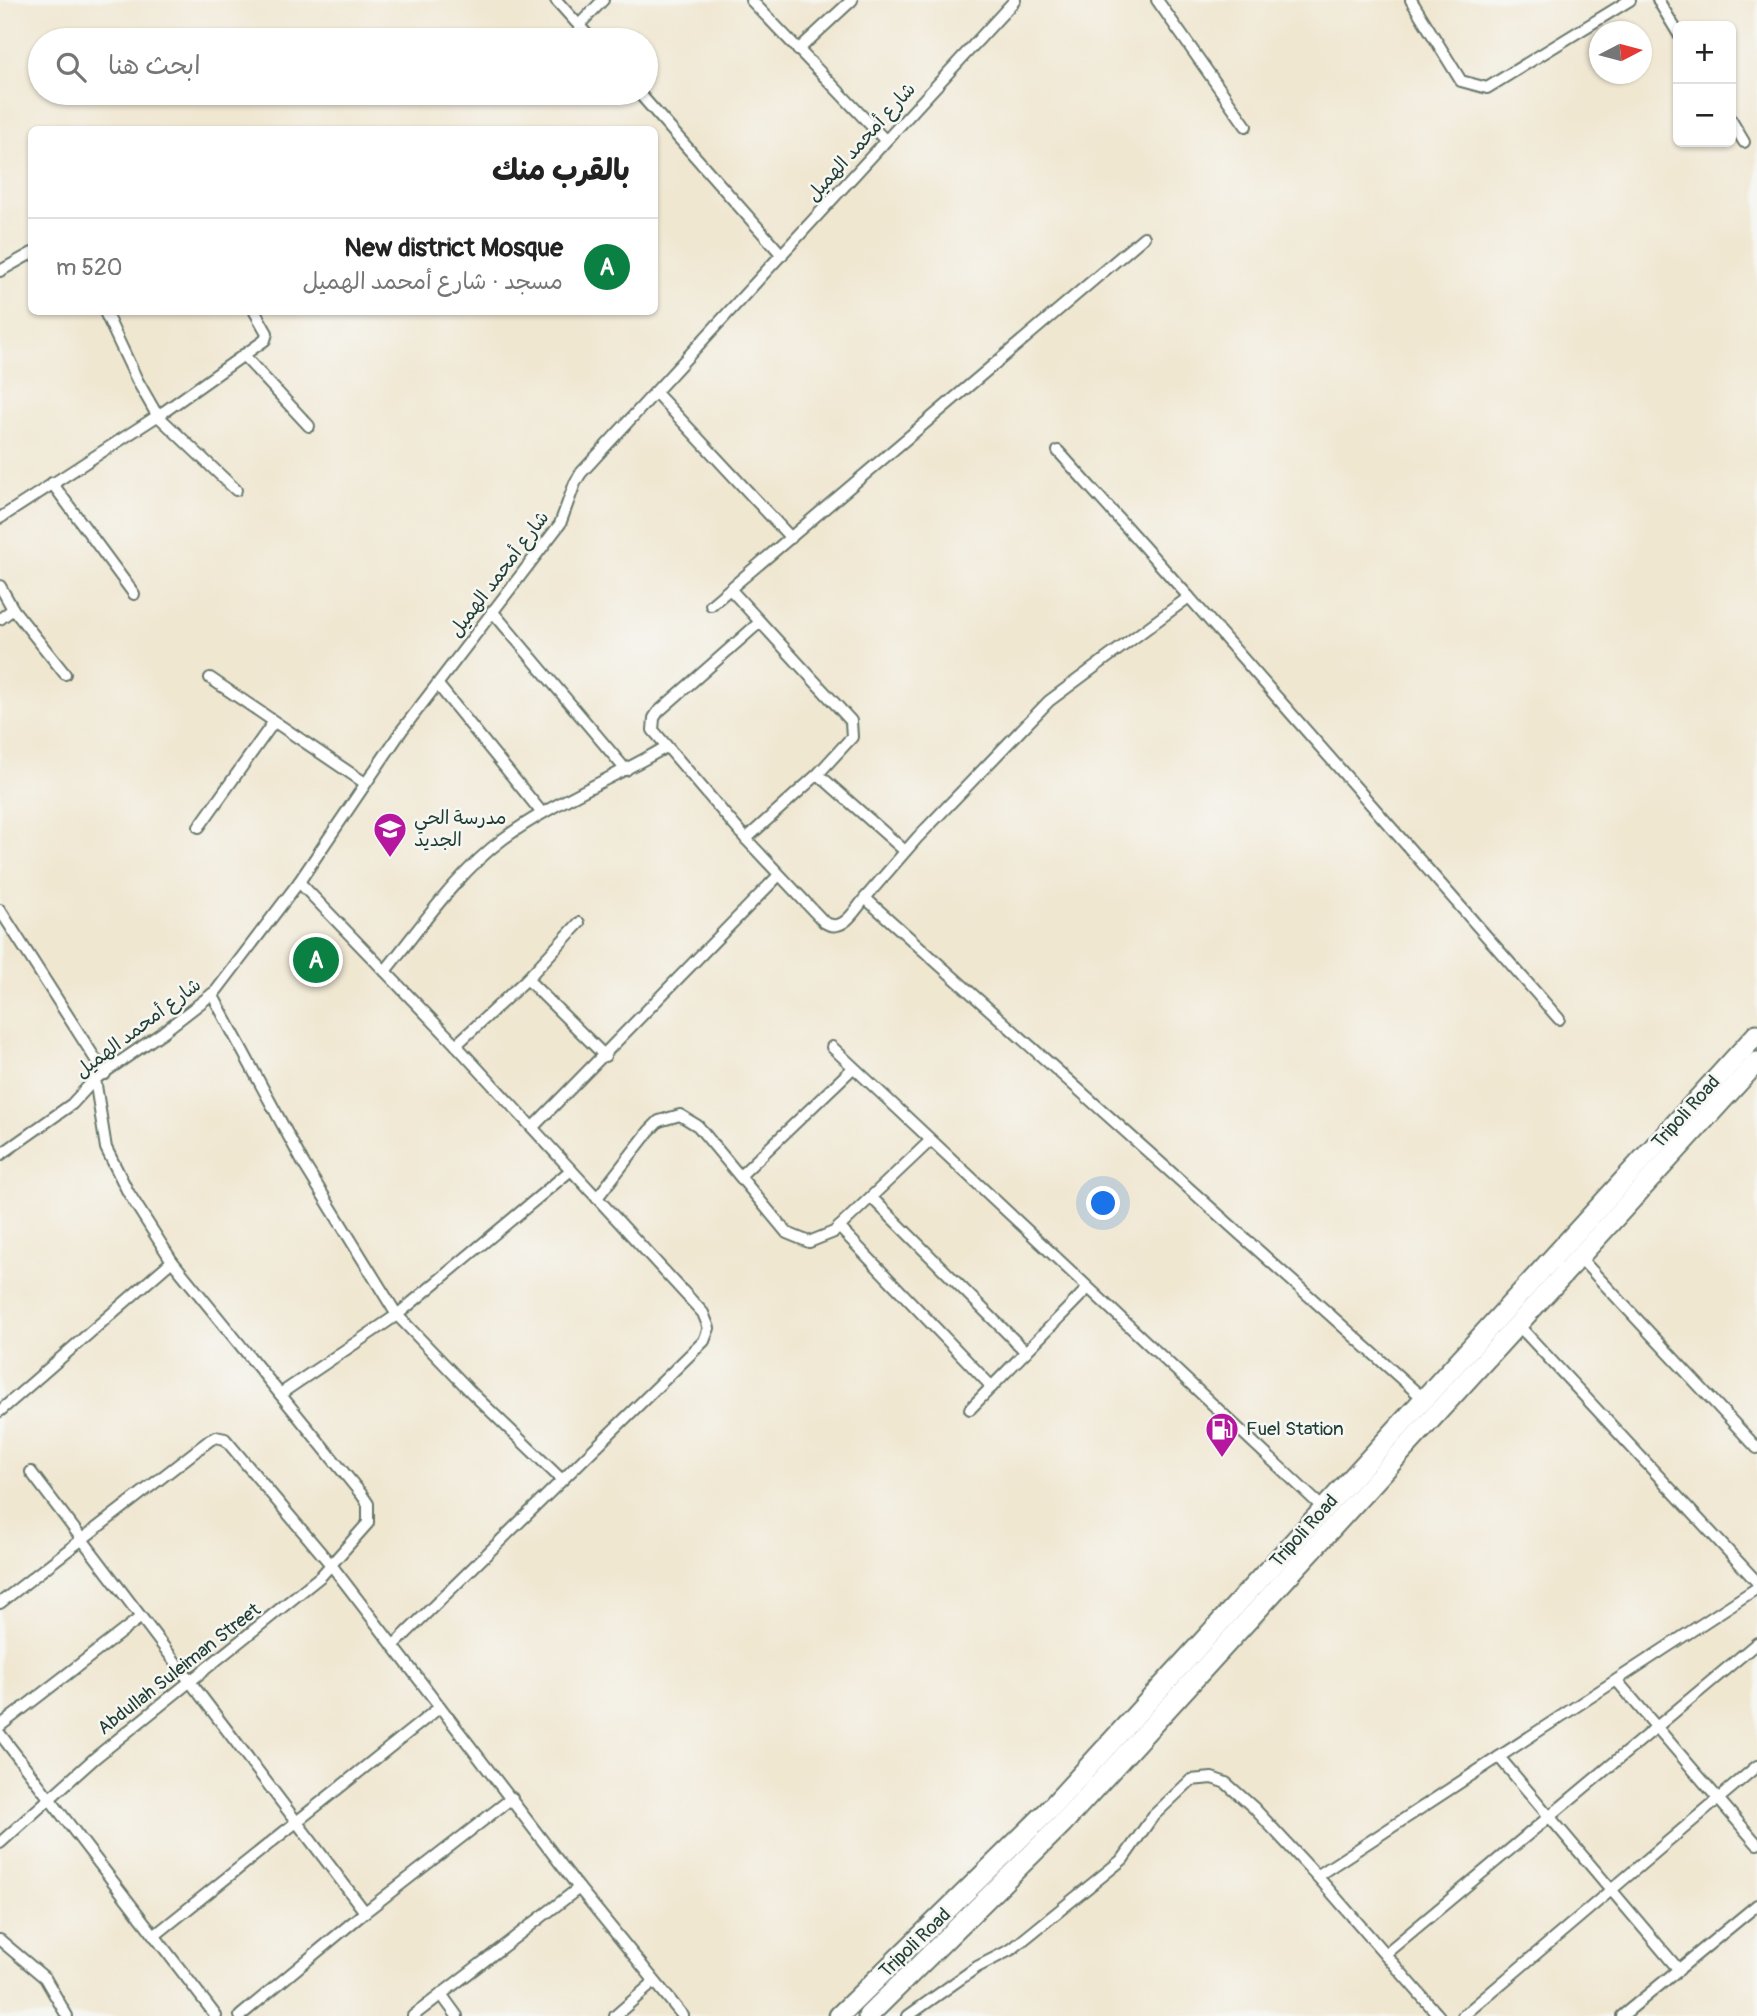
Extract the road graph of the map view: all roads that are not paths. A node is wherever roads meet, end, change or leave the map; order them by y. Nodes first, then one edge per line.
1 (556, 0) edge
2 (603, 0) edge
3 (751, 0) edge
4 (852, 0) edge
5 (1015, 0) edge
6 (1157, 0) edge
7 (1412, 0) edge
8 (1630, 0) edge
9 (1658, 0) edge
10 (579, 25) junction
11 (1673, 25) edge
12 (582, 28) edge
13 (798, 50) junction
14 (650, 105) edge
15 (1247, 126) dead end
16 (1736, 128) edge
17 (885, 140) junction
18 (1744, 142) dead end
19 (1144, 237) dead end
20 (28, 255) edge
21 (782, 255) junction
22 (0, 271) edge
23 (106, 315) edge
24 (257, 315) edge
25 (243, 355) junction
26 (656, 393) junction
27 (157, 415) junction
28 (309, 426) dead end
29 (1058, 451) dead end
30 (52, 483) junction
31 (236, 490) dead end
32 (0, 518) edge
33 (791, 538) junction
34 (0, 586) edge
35 (730, 590) junction
36 (134, 594) dead end
37 (1189, 597) junction
38 (711, 605) dead end
39 (13, 609) junction
40 (492, 611) junction
41 (0, 619) edge
42 (760, 622) junction
43 (65, 674) dead end
44 (210, 678) dead end
45 (438, 685) junction
46 (274, 723) junction
47 (666, 747) junction
48 (626, 770) junction
49 (818, 774) junction
50 (365, 783) junction
51 (542, 813) junction
52 (199, 827) dead end
53 (746, 839) junction
54 (905, 851) junction
55 (779, 875) junction
56 (299, 882) junction
57 (865, 898) junction
58 (0, 910) edge
59 (579, 923) dead end
60 (385, 971) junction
61 (527, 979) junction
62 (212, 994) junction
63 (1559, 1019) dead end
64 (1757, 1034) edge
65 (456, 1045) junction
66 (832, 1047) dead end
67 (606, 1056) junction
68 (1757, 1062) edge
69 (853, 1068) junction
70 (100, 1076) junction
71 (533, 1127) junction
72 (930, 1141) junction
73 (0, 1155) edge
74 (571, 1170) junction
75 (740, 1176) junction
76 (871, 1197) junction
77 (597, 1198) junction
78 (839, 1227) junction
79 (1580, 1258) junction
80 (172, 1261) junction
81 (1087, 1289) junction
82 (397, 1315) junction
83 (1519, 1326) junction
84 (1026, 1352) junction
85 (992, 1387) junction
86 (279, 1394) junction
87 (1424, 1400) junction
88 (970, 1409) dead end
89 (0, 1410) edge
90 (1757, 1448) edge
91 (31, 1472) dead end
92 (562, 1480) junction
93 (1323, 1508) junction
94 (82, 1539) junction
95 (332, 1566) junction
96 (1757, 1582) edge
97 (1757, 1588) edge
98 (0, 1603) edge
99 (141, 1617) junction
100 (1757, 1643) edge
101 (393, 1646) junction
102 (1617, 1681) junction
103 (191, 1682) junction
104 (440, 1707) junction
105 (0, 1726) edge
106 (1657, 1727) junction
107 (0, 1734) edge
108 (1499, 1757) junction
109 (1757, 1766) edge
110 (47, 1798) junction
111 (512, 1798) junction
112 (1718, 1799) junction
113 (1549, 1816) junction
114 (297, 1819) junction
115 (0, 1843) edge
116 (1757, 1844) edge
117 (1317, 1876) junction
118 (579, 1888) junction
119 (1612, 1890) junction
120 (1757, 1905) edge
121 (365, 1912) junction
122 (154, 1936) junction
123 (0, 1940) edge
124 (1385, 1954) junction
125 (1679, 1970) junction
126 (653, 1982) junction
127 (441, 1994) junction
128 (66, 2016) edge
129 (216, 2016) edge
130 (240, 2016) edge
131 (413, 2016) edge
132 (457, 2016) edge
133 (615, 2016) edge
134 (683, 2016) edge
135 (839, 2016) edge
136 (868, 2016) edge
137 (908, 2016) edge
138 (1439, 2016) edge
139 (1463, 2016) edge
140 (1622, 2016) edge

1 - 10 street
2 - 10 street
3 - 13 street
4 - 13 street
5 - 17 street, شارع أمحمد الهميل
6 - 15 street
7 - 8 street
9 - 11 street
10 - 12 street
13 - 17 street
14 - 21 street
16 - 18 street
17 - 21 street, شارع أمحمد الهميل
19 - 33 street
20 - 22 street
21 - 26 street, شارع أمحمد الهميل
23 - 27 street
24 - 25 street
25 - 27 street
25 - 28 street
26 - 33 street
26 - 40 street, شارع أمحمد الهميل
27 - 30 street
27 - 31 street
29 - 37 street
30 - 32 street
30 - 36 street
33 - 35 street
34 - 39 street
35 - 38 street
35 - 42 street
37 - 54 street
37 - 63 street
39 - 41 street
39 - 43 street
40 - 45 street, شارع أمحمد الهميل
40 - 48 street
42 - 47 street
42 - 49 street
44 - 46 street
45 - 50 street, شارع أمحمد الهميل
45 - 51 street
46 - 50 street
46 - 52 street
47 - 48 street
47 - 53 street
48 - 51 street
49 - 53 street
49 - 54 street
50 - 56 street, شارع أمحمد الهميل
51 - 60 street
53 - 55 street
54 - 57 street
55 - 57 street
55 - 67 street
56 - 60 street
56 - 62 street, شارع أمحمد الهميل
57 - 87 street
58 - 70 street
59 - 61 street
60 - 65 street
61 - 65 street
61 - 67 street
62 - 70 street, شارع أمحمد الهميل
62 - 82 street
64 - 87 highway, Tripoli Road
65 - 71 street
66 - 69 street
67 - 71 street
68 - 79 highway
69 - 72 street
69 - 75 street
70 - 73 street, شارع أمحمد الهميل
70 - 80 street
71 - 74 street
72 - 76 street
72 - 81 street
74 - 77 street
74 - 82 street
75 - 77 street
75 - 78 street
76 - 78 street
76 - 84 street
77 - 92 street
78 - 85 street
79 - 83 highway
79 - 90 street
80 - 86 street
80 - 89 street
81 - 84 street
81 - 93 street
82 - 86 street
82 - 92 street
83 - 96 street
83 - 136 highway
84 - 85 street
85 - 88 street
86 - 95 street, Abdullah Suleiman Street
87 - 93 highway, Tripoli Road
91 - 94 street
92 - 101 street
93 - 135 highway, Tripoli Road
94 - 95 street
94 - 98 street
94 - 99 street
95 - 101 street
95 - 103 street, Abdullah Suleiman Street
97 - 102 street
99 - 103 street
99 - 105 street
100 - 106 street
101 - 104 street
102 - 106 street
102 - 108 street
103 - 110 street, Abdullah Suleiman Street
103 - 114 street
104 - 111 street
104 - 114 street
106 - 112 street
106 - 113 street
107 - 110 street
108 - 113 street
108 - 117 street
109 - 112 street
110 - 115 street, Abdullah Suleiman Street
110 - 122 street
111 - 118 street
111 - 121 street
112 - 116 street
112 - 119 street
113 - 119 street
113 - 124 street
114 - 121 street
114 - 122 street
117 - 124 street
117 - 137 street
118 - 126 street
118 - 127 street
119 - 125 street
119 - 139 street
120 - 125 street
121 - 130 street
122 - 129 street
123 - 128 street
124 - 138 street
125 - 140 street
126 - 133 street
126 - 134 street
127 - 131 street
127 - 132 street

